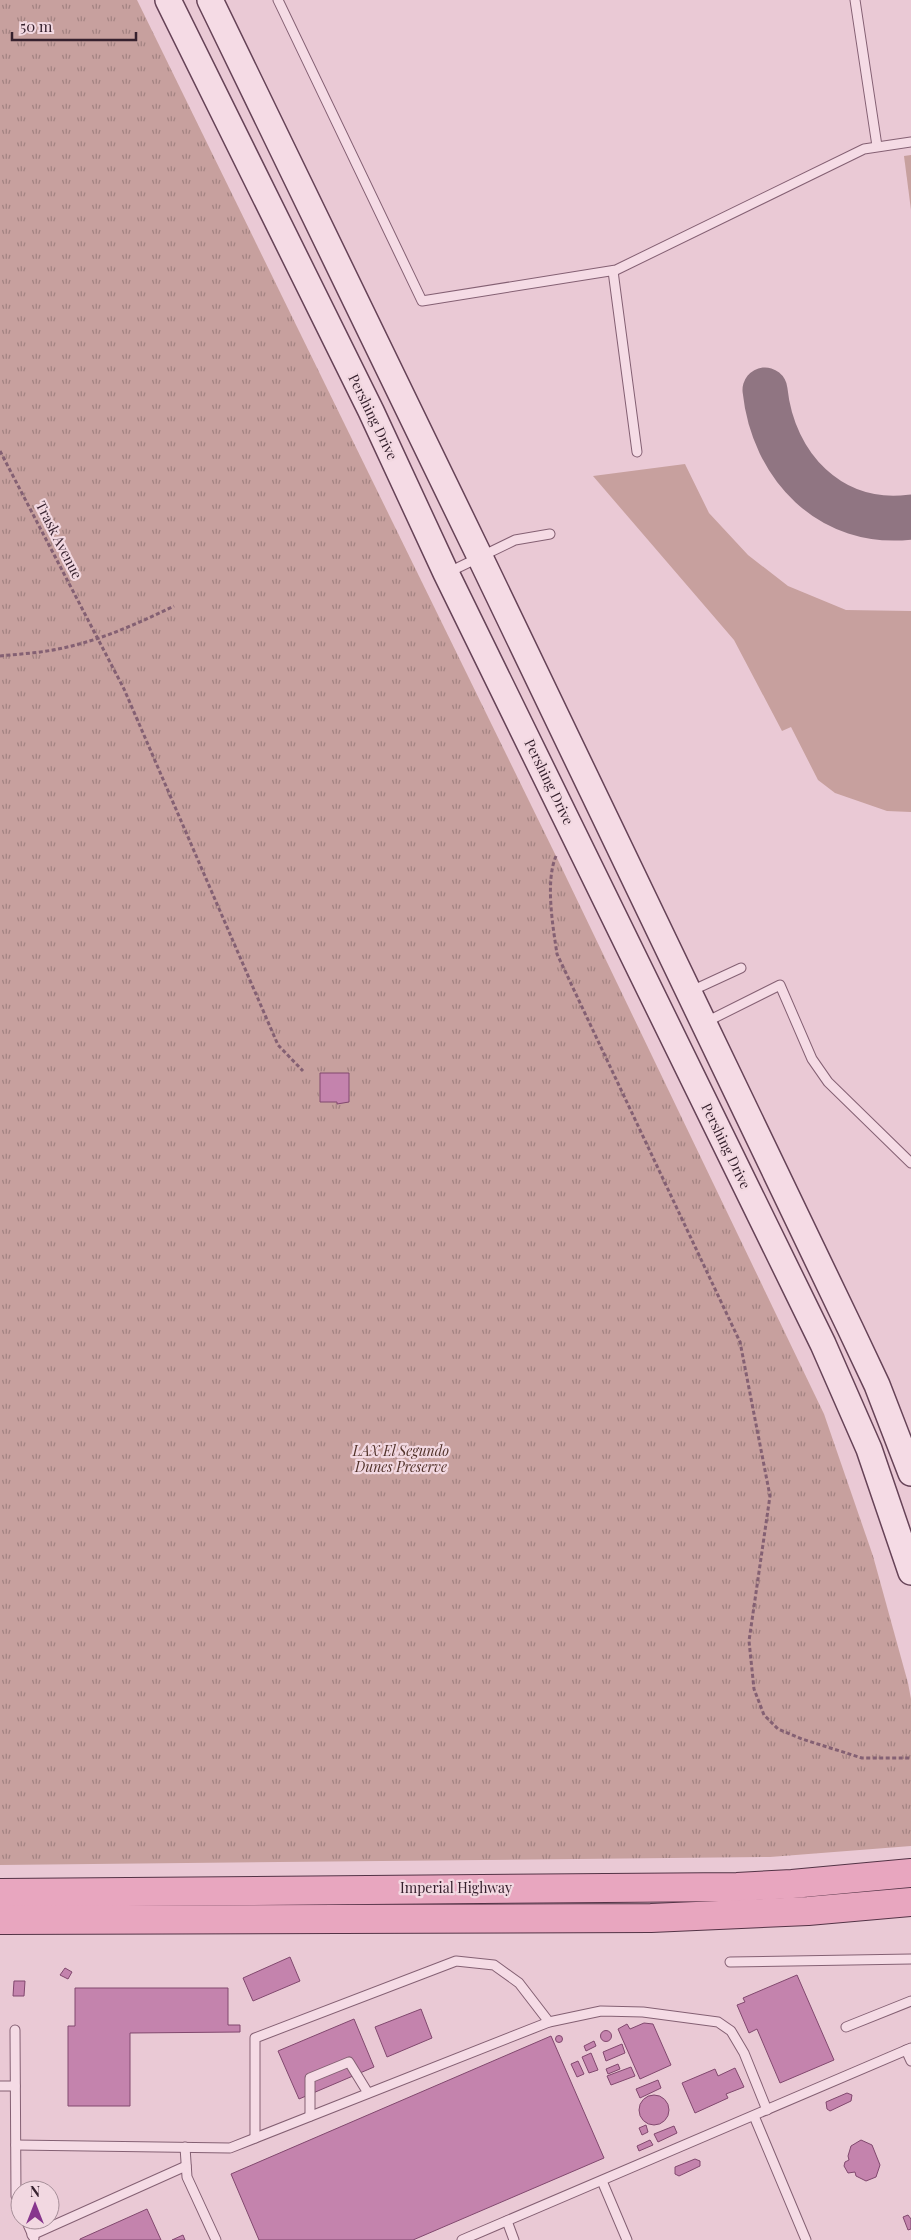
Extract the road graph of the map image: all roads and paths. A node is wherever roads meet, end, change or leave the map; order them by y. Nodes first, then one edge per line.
1 (168, 0) edge
2 (210, 0) edge
3 (278, 0) edge
4 (856, 0) edge
5 (911, 142) edge
6 (876, 146) junction
7 (613, 271) junction
8 (0, 450) edge
9 (637, 452) dead end
10 (550, 534) dead end
11 (480, 557) junction
12 (446, 573) junction
13 (174, 606) dead end
14 (97, 639) junction
15 (0, 656) edge
16 (556, 856) dead end
17 (742, 968) dead end
18 (689, 992) junction
19 (704, 1023) junction
20 (302, 1071) dead end
21 (911, 1163) edge
22 (911, 1473) edge
23 (911, 1572) edge
24 (911, 1758) edge
25 (911, 1873) edge
26 (0, 1892) edge
27 (911, 1902) edge
28 (0, 1920) edge
29 (911, 1959) edge
30 (730, 1962) dead end
31 (911, 2001) edge
32 (549, 2022) junction
33 (846, 2027) dead end
34 (15, 2030) dead end
35 (909, 2049) edge
36 (911, 2062) edge
37 (0, 2086) edge
38 (15, 2086) junction
39 (368, 2094) junction
40 (767, 2110) junction
41 (310, 2116) junction
42 (754, 2116) junction
43 (255, 2138) junction
44 (16, 2145) junction
45 (185, 2146) junction
46 (186, 2166) junction
47 (16, 2180) edge
48 (602, 2181) junction
49 (506, 2221) junction
50 (34, 2237) edge
51 (216, 2240) edge
52 (462, 2240) edge
53 (514, 2240) edge
54 (627, 2240) edge
55 (806, 2240) edge

1 - 12 main road, Pershing Drive
2 - 11 main road
3 - 7 lane
4 - 6 lane
5 - 6 lane
6 - 7 lane
7 - 9 lane
8 - 14 path, Trask Avenue
10 - 11 lane
11 - 12 lane
11 - 18 main road
12 - 23 main road, Pershing Drive
13 - 14 path
14 - 15 path
14 - 20 path, Trask Avenue
16 - 24 path
17 - 18 lane
18 - 19 main road
19 - 21 lane
19 - 22 main road
25 - 26 main road, Imperial Highway
27 - 28 main road
29 - 30 lane
31 - 33 lane
32 - 39 lane
32 - 40 lane
32 - 43 lane
34 - 38 lane
35 - 36 lane
35 - 40 lane
37 - 38 lane
38 - 44 lane
39 - 41 lane
39 - 41 lane
40 - 42 lane
41 - 43 lane
42 - 48 lane
42 - 55 lane
43 - 45 lane
44 - 45 lane
44 - 47 lane
45 - 46 lane
46 - 50 lane
46 - 51 lane
48 - 49 lane
48 - 54 lane
49 - 52 lane
49 - 53 lane

